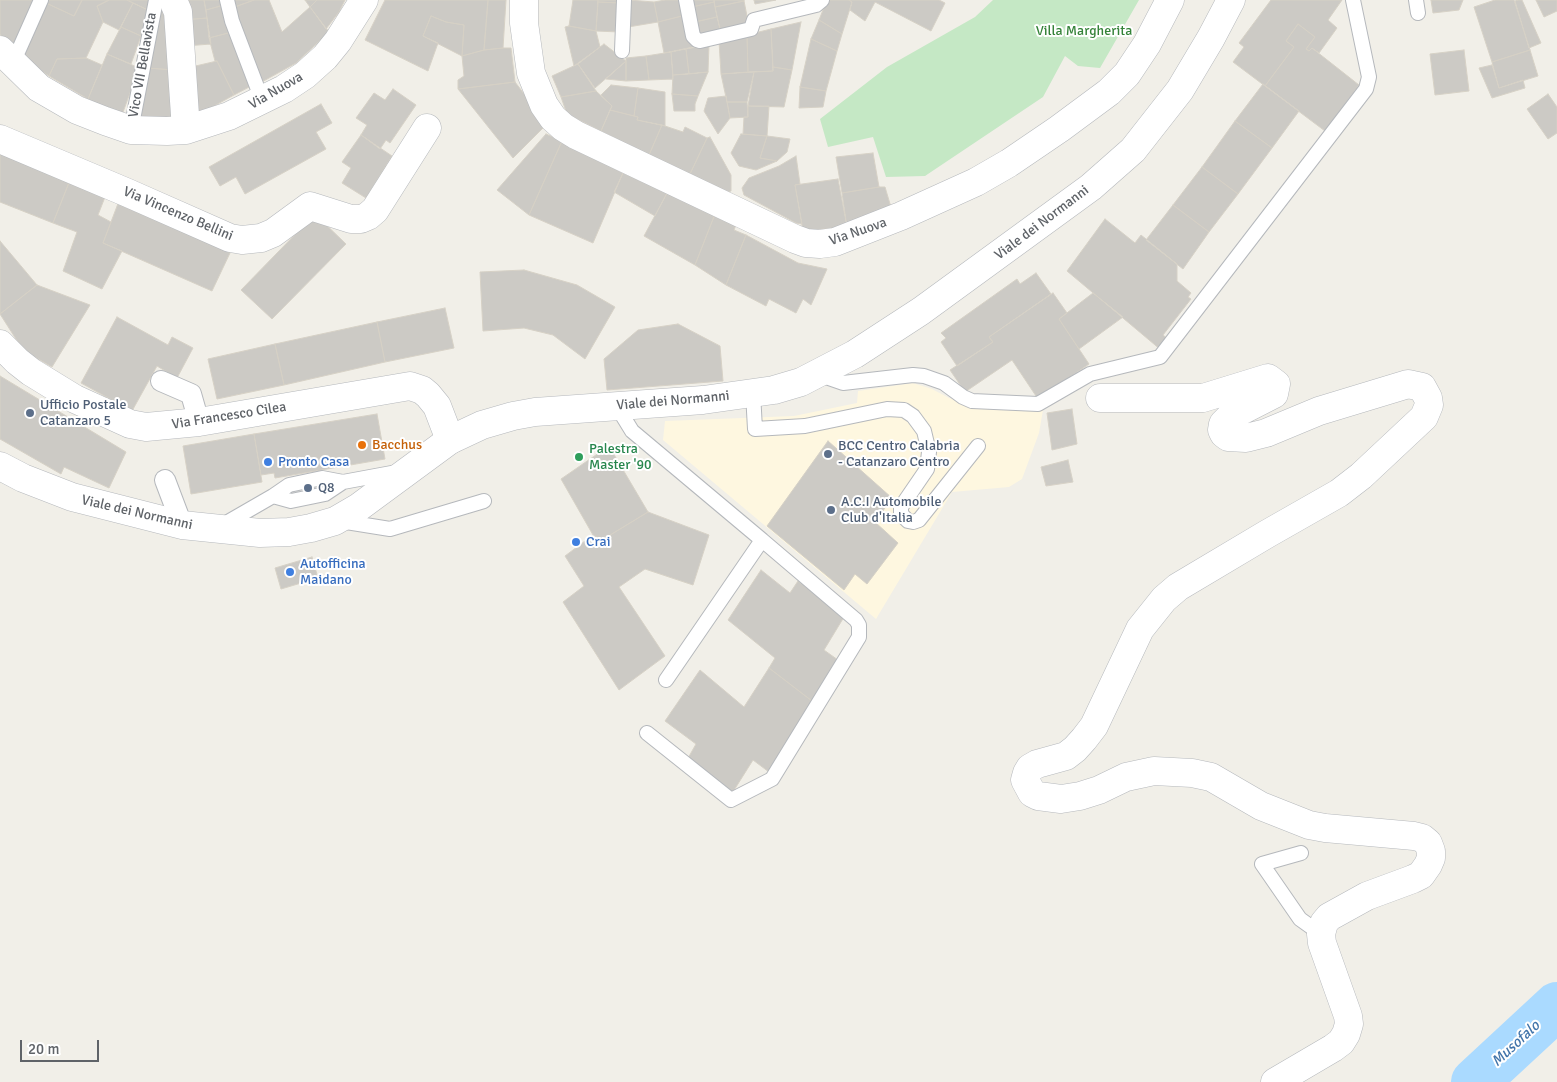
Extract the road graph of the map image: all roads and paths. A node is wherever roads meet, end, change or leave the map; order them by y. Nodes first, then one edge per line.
1 (41, 0) edge
2 (156, 0) edge
3 (173, 0) edge
4 (227, 0) edge
5 (364, 0) edge
6 (524, 0) edge
7 (624, 0) edge
8 (686, 0) edge
9 (1170, 0) edge
10 (1231, 0) edge
11 (1353, 0) edge
12 (819, 2) edge
13 (622, 51) dead end
14 (6, 56) edge
15 (262, 100) junction
16 (427, 128) dead end
17 (132, 130) junction
18 (186, 130) junction
19 (0, 139) edge
20 (0, 344) edge
21 (816, 374) junction
22 (161, 380) dead end
23 (753, 393) junction
24 (1100, 398) dead end
25 (616, 405) junction
26 (199, 422) junction
27 (450, 440) junction
28 (978, 446) dead end
29 (0, 466) edge
30 (407, 470) junction
31 (165, 480) dead end
32 (484, 501) dead end
33 (335, 520) junction
34 (182, 525) junction
35 (216, 528) junction
36 (762, 540) junction
37 (666, 680) dead end
38 (647, 733) dead end
39 (1301, 852) dead end
40 (1320, 934) junction
41 (1275, 1082) edge

1 - 14 lane
2 - 17 lane, Vico VII Bellavista
3 - 18 street
4 - 15 lane
5 - 15 street, Via Nuova
6 - 9 street, Via Nuova
7 - 13 lane
8 - 12 lane
10 - 21 street, Viale dei Normanni
11 - 21 lane
14 - 17 street, Via Nuova
15 - 18 street, Via Nuova
16 - 19 street, Via Vincenzo Bellini
17 - 18 street, Via Nuova
20 - 26 street, Via Francesco Cilea
21 - 23 street, Viale dei Normanni
22 - 26 street
23 - 25 street, Viale dei Normanni
23 - 28 lane
24 - 40 street
25 - 27 street, Viale dei Normanni
25 - 36 lane
26 - 27 street, Via Francesco Cilea
27 - 30 street, Viale dei Normanni
29 - 34 street, Viale dei Normanni
30 - 33 street, Viale dei Normanni
30 - 35 lane
31 - 34 street
32 - 33 lane
33 - 35 street, Viale dei Normanni
34 - 35 street, Viale dei Normanni
36 - 37 lane
36 - 38 lane
39 - 40 lane
40 - 41 street

